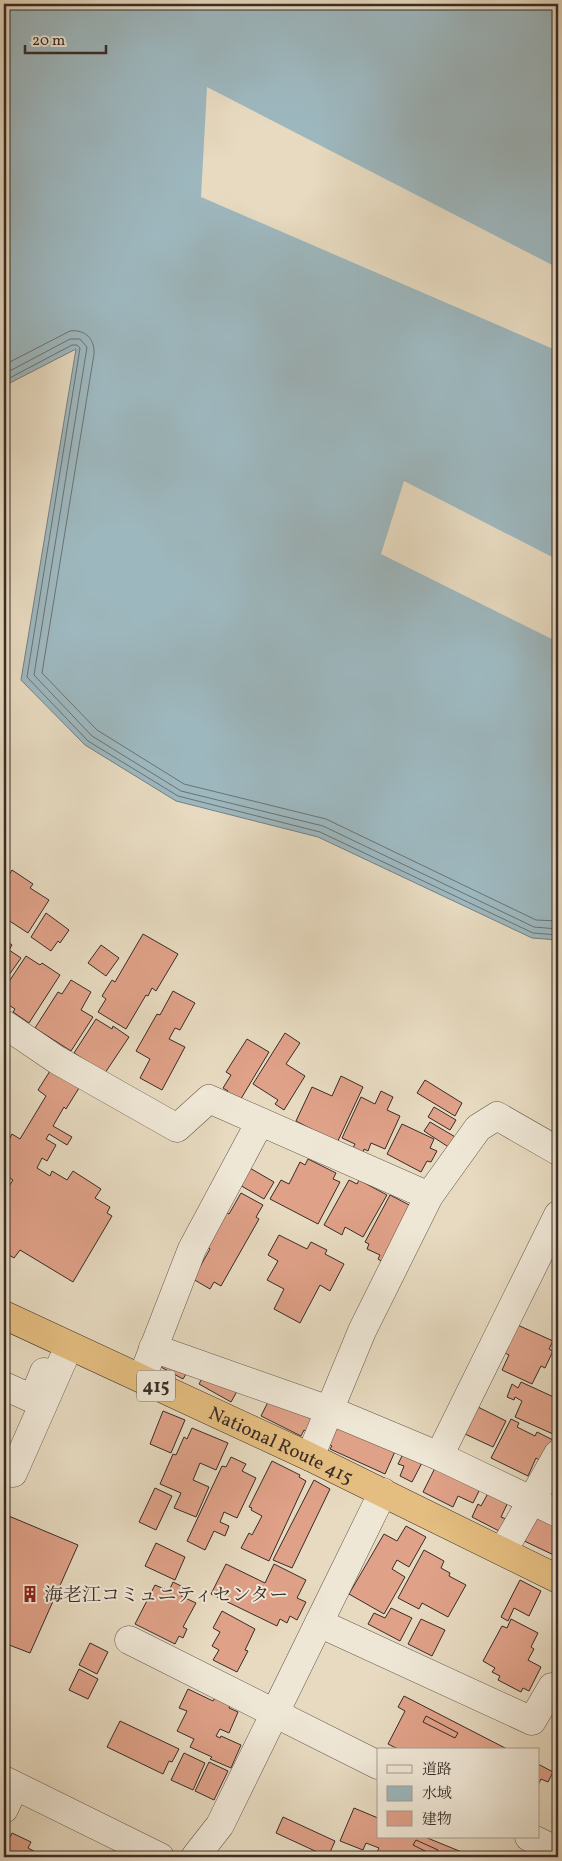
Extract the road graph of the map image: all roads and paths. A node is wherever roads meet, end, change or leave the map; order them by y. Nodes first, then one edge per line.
1 (4, 1024) edge
2 (260, 1122) junction
3 (558, 1151) edge
4 (429, 1196) junction
5 (558, 1215) edge
6 (4, 1315) edge
7 (64, 1344) junction
8 (154, 1348) junction
9 (142, 1379) junction
10 (4, 1386) edge
11 (329, 1410) junction
12 (558, 1454) edge
13 (439, 1456) junction
14 (310, 1457) junction
15 (4, 1469) edge
16 (383, 1492) junction
17 (532, 1500) junction
18 (558, 1513) edge
19 (503, 1551) junction
20 (558, 1579) edge
21 (319, 1623) junction
22 (129, 1640) dead end
23 (558, 1690) edge
24 (275, 1712) junction
25 (377, 1764) edge
26 (8, 1792) edge
27 (531, 1838) edge
28 (200, 1851) edge
29 (558, 1851) edge
30 (160, 1857) edge

1 - 2 street
2 - 4 street
2 - 8 street
3 - 4 street
4 - 11 street
5 - 13 street
6 - 7 highway, National Route 415 / 415
7 - 9 highway, National Route 415 / 415
7 - 10 street
7 - 15 street
8 - 9 street
8 - 11 street
9 - 14 highway, National Route 415 / 415
11 - 13 street
11 - 14 street
12 - 17 street
13 - 17 street
14 - 16 highway, National Route 415 / 415
16 - 19 highway, National Route 415 / 415
16 - 21 street
17 - 18 street
17 - 19 street
19 - 20 highway, National Route 415 / 415
21 - 23 street
21 - 24 street
22 - 24 street
24 - 25 street
24 - 28 street
26 - 30 street
27 - 29 street

